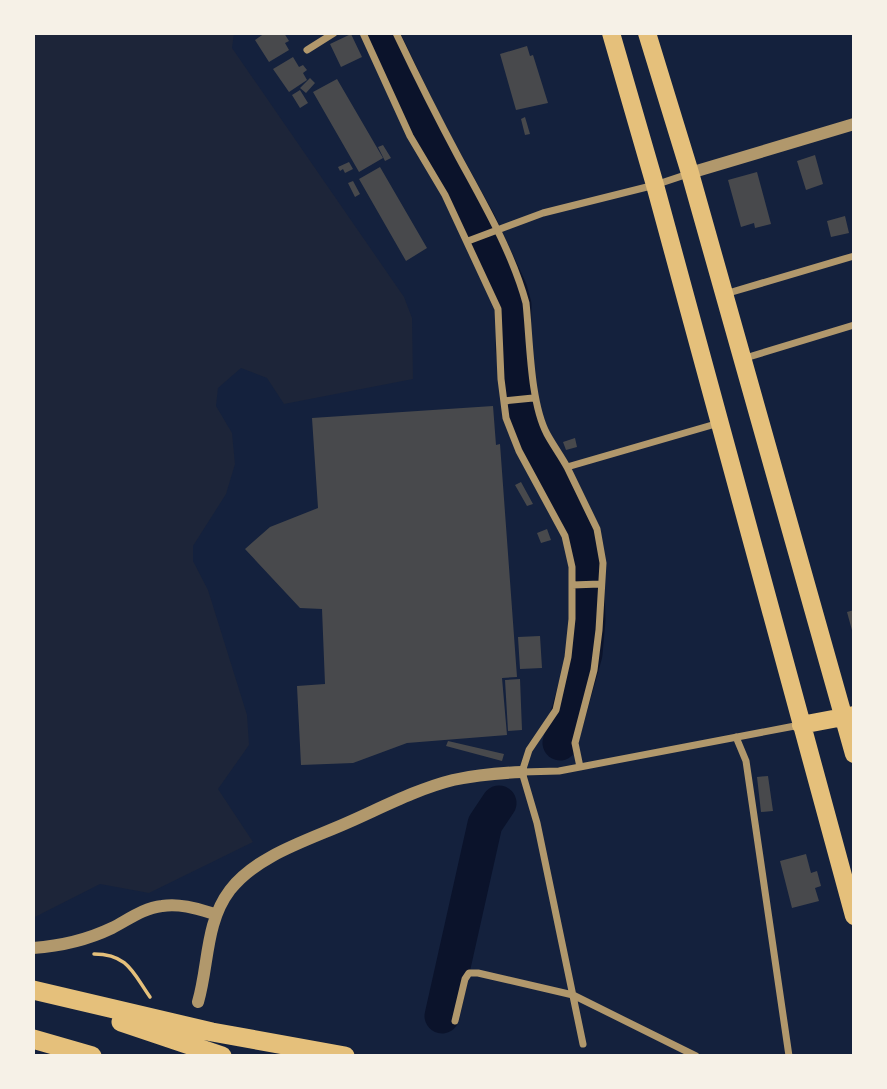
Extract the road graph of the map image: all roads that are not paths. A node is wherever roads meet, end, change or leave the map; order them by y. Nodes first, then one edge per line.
1 (334, 33) edge
2 (363, 33) edge
3 (396, 33) edge
4 (611, 33) edge
5 (647, 33) edge
6 (307, 50) dead end
7 (854, 124) edge
8 (690, 173) junction
9 (655, 185) junction
10 (496, 231) junction
11 (469, 240) junction
12 (854, 256) edge
13 (725, 294) junction
14 (854, 325) edge
15 (741, 359) junction
16 (533, 398) dead end
17 (508, 400) junction
18 (719, 423) junction
19 (567, 467) junction
20 (598, 584) junction
21 (575, 585) junction
22 (849, 716) edge
23 (801, 725) junction
24 (736, 737) junction
25 (854, 754) edge
26 (580, 767) junction
27 (522, 772) junction
28 (215, 914) junction
29 (854, 916) edge
30 (33, 948) edge
31 (33, 991) edge
32 (573, 995) junction
33 (198, 1002) dead end
34 (455, 1021) dead end
35 (33, 1039) edge
36 (583, 1044) dead end
37 (83, 1054) edge
38 (222, 1056) edge
39 (345, 1056) edge
40 (696, 1056) edge
41 (789, 1056) edge

1 - 6 street
2 - 11 street
3 - 10 street
4 - 9 main road
5 - 8 main road
7 - 8 street
8 - 9 street
8 - 13 main road
9 - 10 street
9 - 18 main road
10 - 11 street
10 - 19 street
11 - 17 street
12 - 13 street
13 - 15 main road
14 - 15 street
15 - 22 main road
16 - 17 street
17 - 21 street
18 - 19 street
18 - 23 main road
19 - 20 street
20 - 21 street
20 - 26 street
21 - 27 street
22 - 23 main road
22 - 25 main road
23 - 24 street
23 - 29 main road
24 - 26 street
24 - 41 street
26 - 27 street
27 - 28 street
27 - 32 street
28 - 30 street
28 - 33 street
31 - 38 highway
31 - 39 highway
32 - 34 street
32 - 36 street
32 - 40 street
35 - 37 highway

